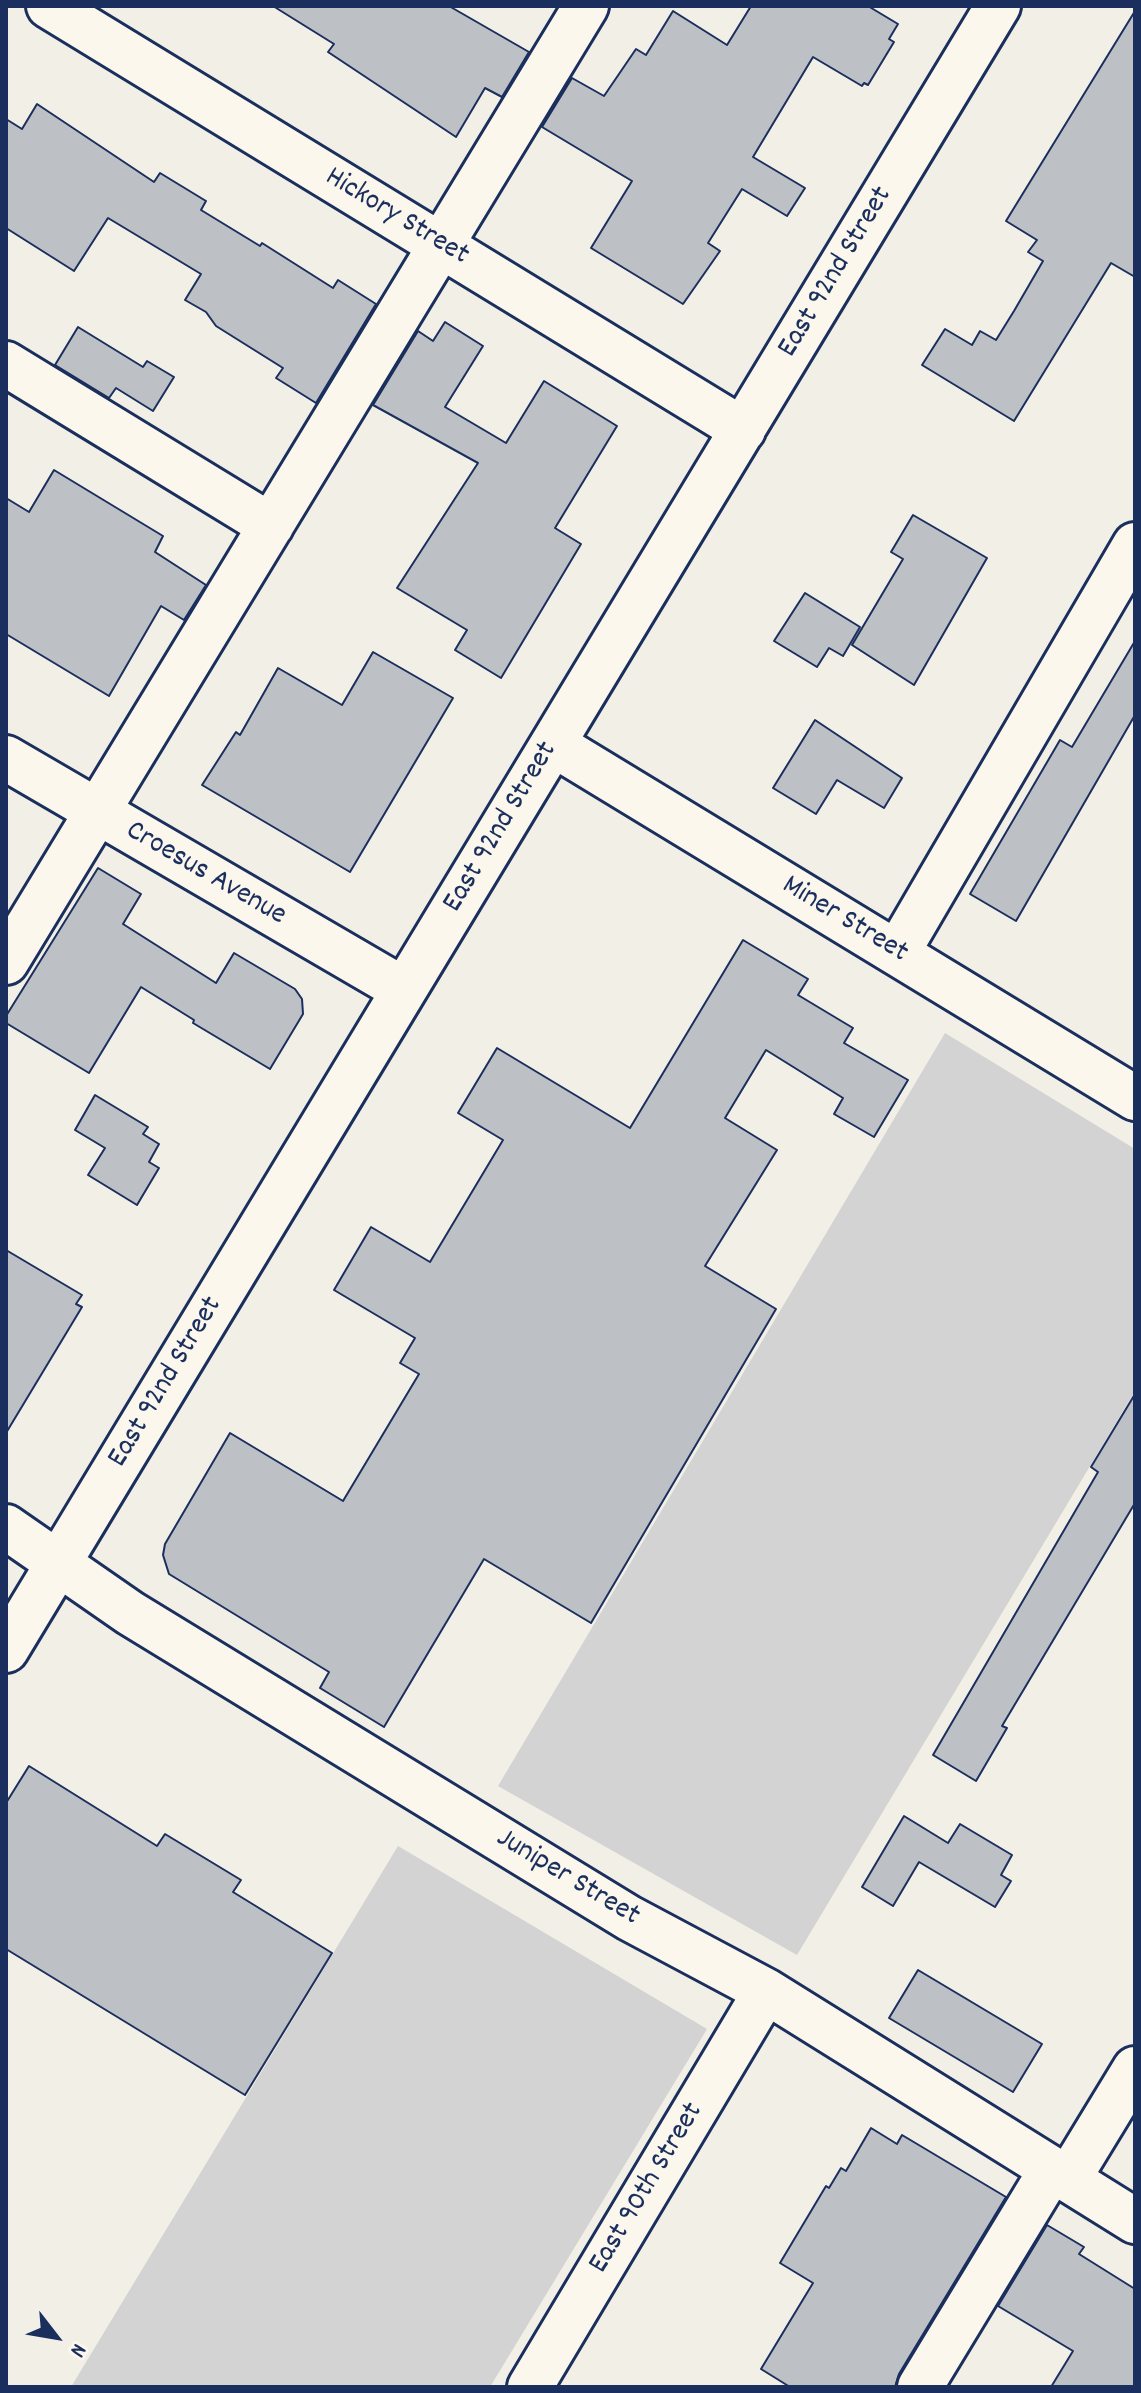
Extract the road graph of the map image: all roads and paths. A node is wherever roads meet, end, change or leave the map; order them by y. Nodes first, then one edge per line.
1 (49, 6) edge
2 (586, 6) edge
3 (998, 6) edge
4 (442, 246) junction
5 (6, 364) edge
6 (743, 430) junction
7 (271, 526) junction
8 (1135, 545) edge
9 (553, 744) junction
10 (6, 758) edge
11 (96, 812) junction
12 (897, 953) junction
13 (6, 962) edge
14 (404, 990) junction
15 (1135, 1098) edge
16 (6, 1527) edge
17 (59, 1563) junction
18 (6, 1650) edge
19 (766, 1991) junction
20 (1135, 2069) edge
21 (1060, 2174) junction
22 (1135, 2221) edge
23 (530, 2387) edge
24 (920, 2387) edge

1 - 4 street, Hickory Street
2 - 4 street
3 - 6 street, East 92nd Street
4 - 6 street, Hickory Street
4 - 7 street
5 - 7 street
6 - 9 street, East 92nd Street
7 - 11 street
8 - 12 street
9 - 12 street, Miner Street
9 - 14 street, East 92nd Street
10 - 11 street, Croesus Avenue
11 - 13 street
11 - 14 street, Croesus Avenue
12 - 15 street, Miner Street
14 - 17 street, East 92nd Street
16 - 17 street, Juniper Street
17 - 18 street, East 92nd Street
17 - 19 street, Juniper Street
19 - 21 street, Juniper Street
19 - 23 street, East 90th Street
20 - 21 street
21 - 22 street, Juniper Street
21 - 24 street

